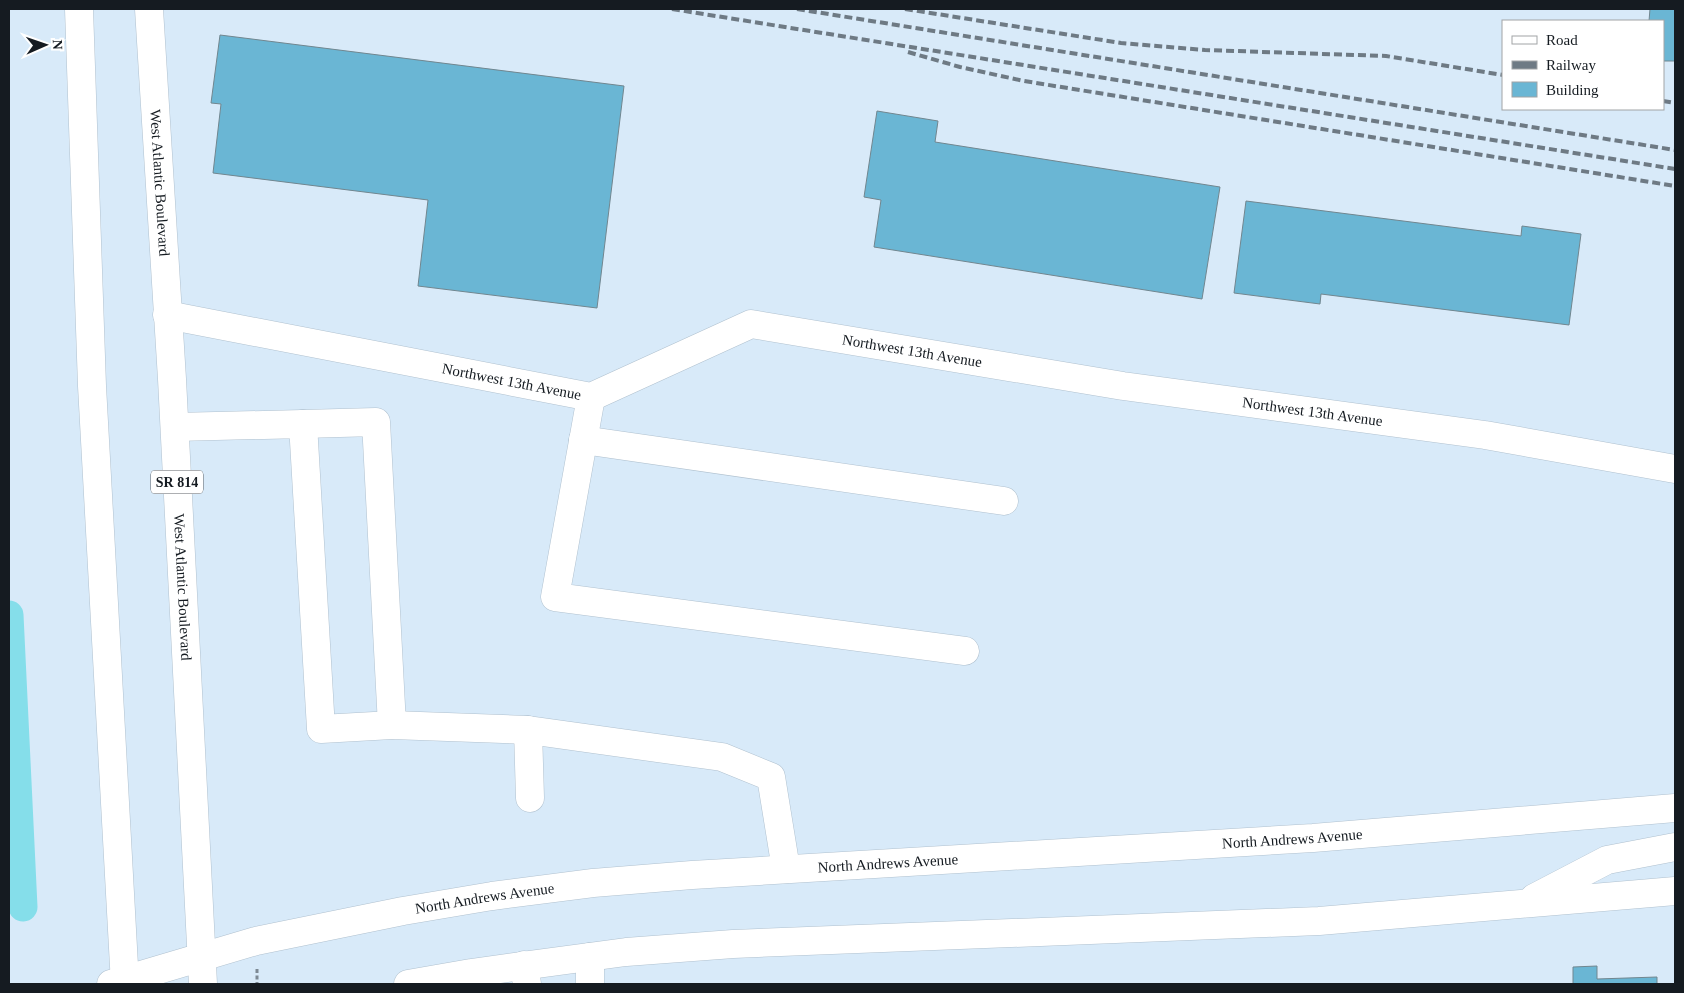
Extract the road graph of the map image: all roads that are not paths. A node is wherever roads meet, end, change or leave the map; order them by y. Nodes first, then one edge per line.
1 (78, 9) edge
2 (149, 9) edge
3 (167, 316) junction
4 (591, 397) junction
5 (303, 424) junction
6 (174, 427) junction
7 (583, 440) junction
8 (1675, 469) edge
9 (1004, 502) dead end
10 (965, 651) dead end
11 (392, 725) junction
12 (528, 730) junction
13 (530, 798) dead end
14 (1675, 808) edge
15 (1675, 847) edge
16 (786, 869) junction
17 (1675, 892) edge
18 (1522, 904) junction
19 (201, 956) junction
20 (590, 957) junction
21 (525, 975) edge
22 (120, 983) edge
23 (203, 984) edge
24 (408, 984) edge
25 (590, 984) edge

1 - 22 main road
2 - 3 main road, West Atlantic Boulevard / SR 814
3 - 4 main road, Northwest 13th Avenue
3 - 6 main road, West Atlantic Boulevard / SR 814
4 - 7 main road
4 - 8 main road, Northwest 13th Avenue
5 - 6 main road
5 - 11 main road
5 - 11 main road
6 - 19 main road, West Atlantic Boulevard / SR 814
7 - 9 main road
7 - 10 main road
11 - 12 main road
12 - 13 main road
12 - 16 main road
14 - 16 main road, North Andrews Avenue
15 - 18 main road
16 - 19 main road, North Andrews Avenue
17 - 18 main road
18 - 20 main road
19 - 22 main road, North Andrews Avenue
19 - 23 main road, West Atlantic Boulevard / SR 814
20 - 21 main road
20 - 25 main road
21 - 24 main road

